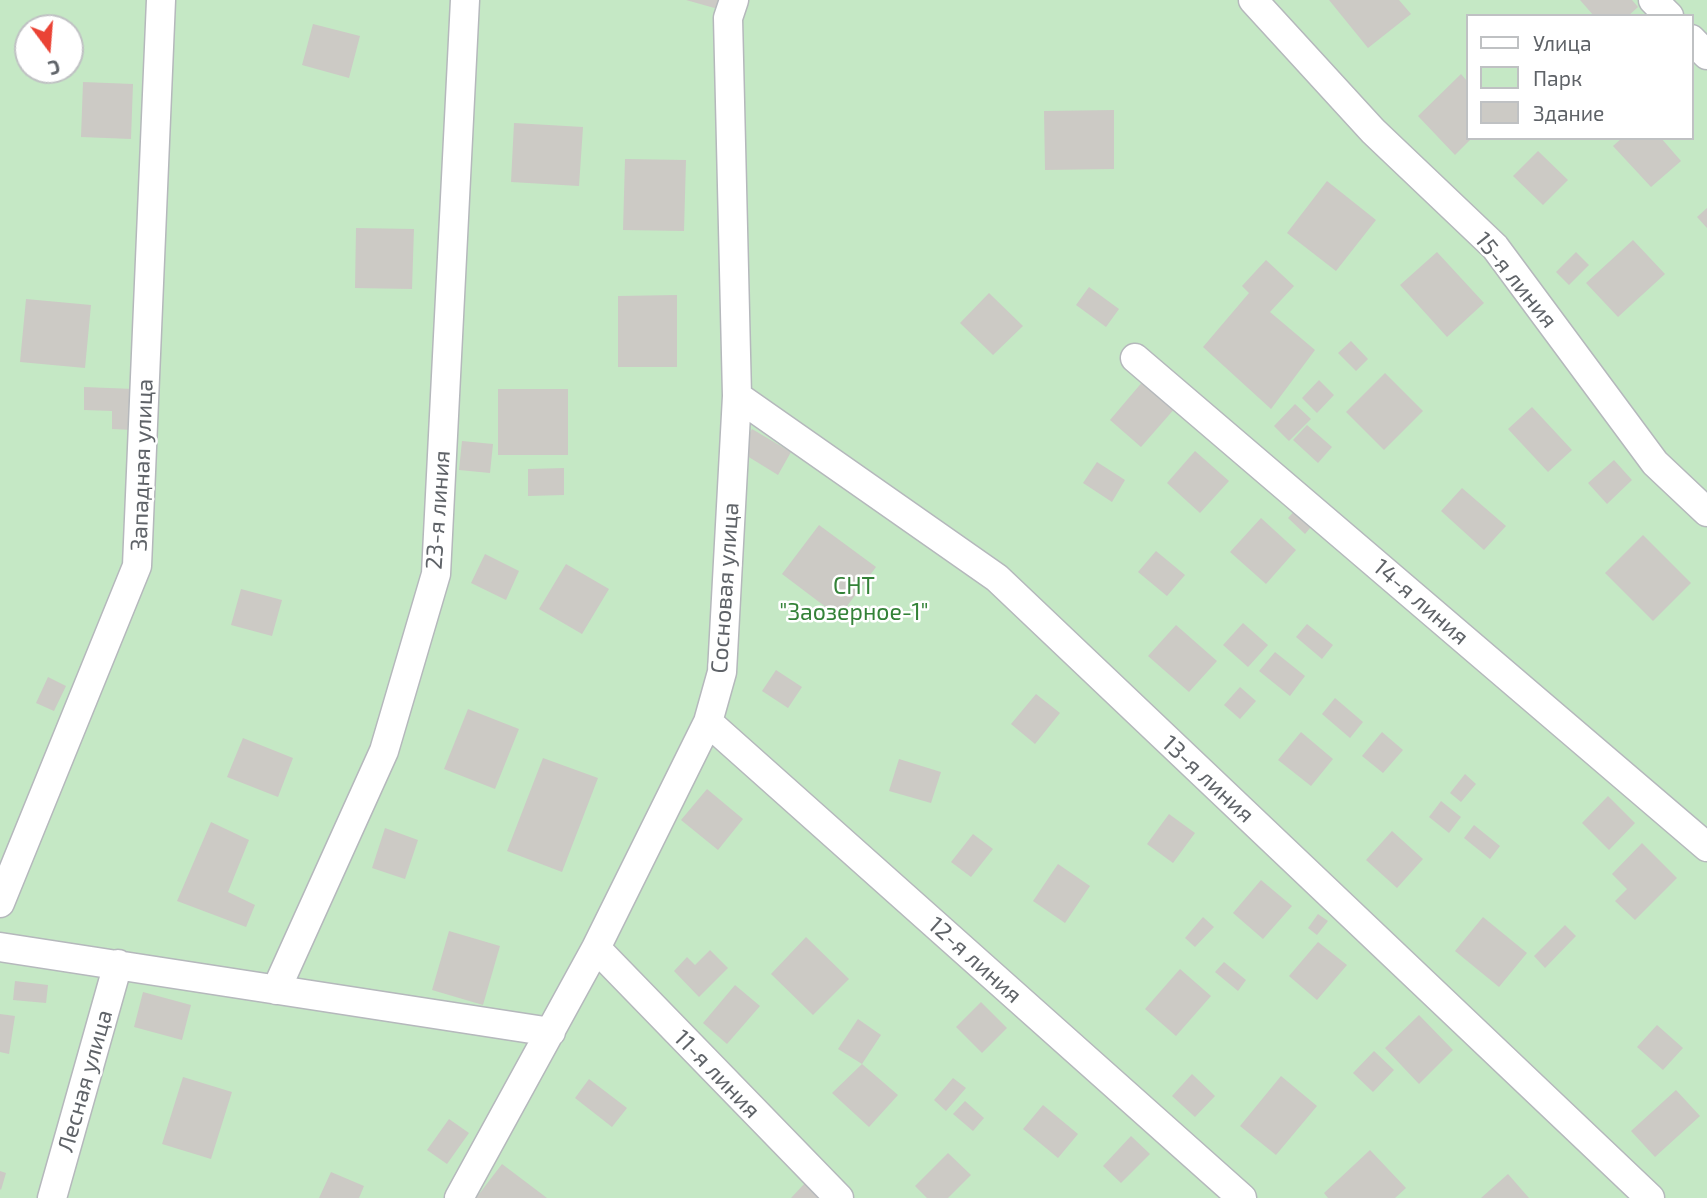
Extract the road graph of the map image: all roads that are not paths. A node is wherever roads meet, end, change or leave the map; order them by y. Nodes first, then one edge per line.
1 (161, 0) edge
2 (465, 0) edge
3 (734, 0) edge
4 (1253, 0) edge
5 (1653, 0) edge
6 (1667, 14) edge
7 (1693, 41) edge
8 (1707, 55) edge
9 (1135, 358) dead end
10 (737, 396) junction
11 (1707, 512) edge
12 (708, 722) junction
13 (1707, 847) edge
14 (0, 903) edge
15 (0, 947) edge
16 (597, 948) junction
17 (118, 964) junction
18 (276, 990) junction
19 (551, 1032) junction
20 (52, 1198) edge
21 (459, 1198) edge
22 (839, 1198) edge
23 (1242, 1198) edge
24 (1650, 1198) edge

1 - 14 street, Западная улица
2 - 18 street, 23-я линия
3 - 10 street, Сосновая улица
4 - 11 street, 15-я линия
5 - 6 street
7 - 8 street
9 - 13 street, 14-я линия
10 - 12 street, Сосновая улица
10 - 24 street, 13-я линия
12 - 16 street, Сосновая улица
12 - 23 street, 12-я линия
15 - 17 street
16 - 19 street, Сосновая улица
16 - 22 street, 11-я линия
17 - 18 street
17 - 20 street, Лесная улица
18 - 19 street
19 - 21 street, Сосновая улица

